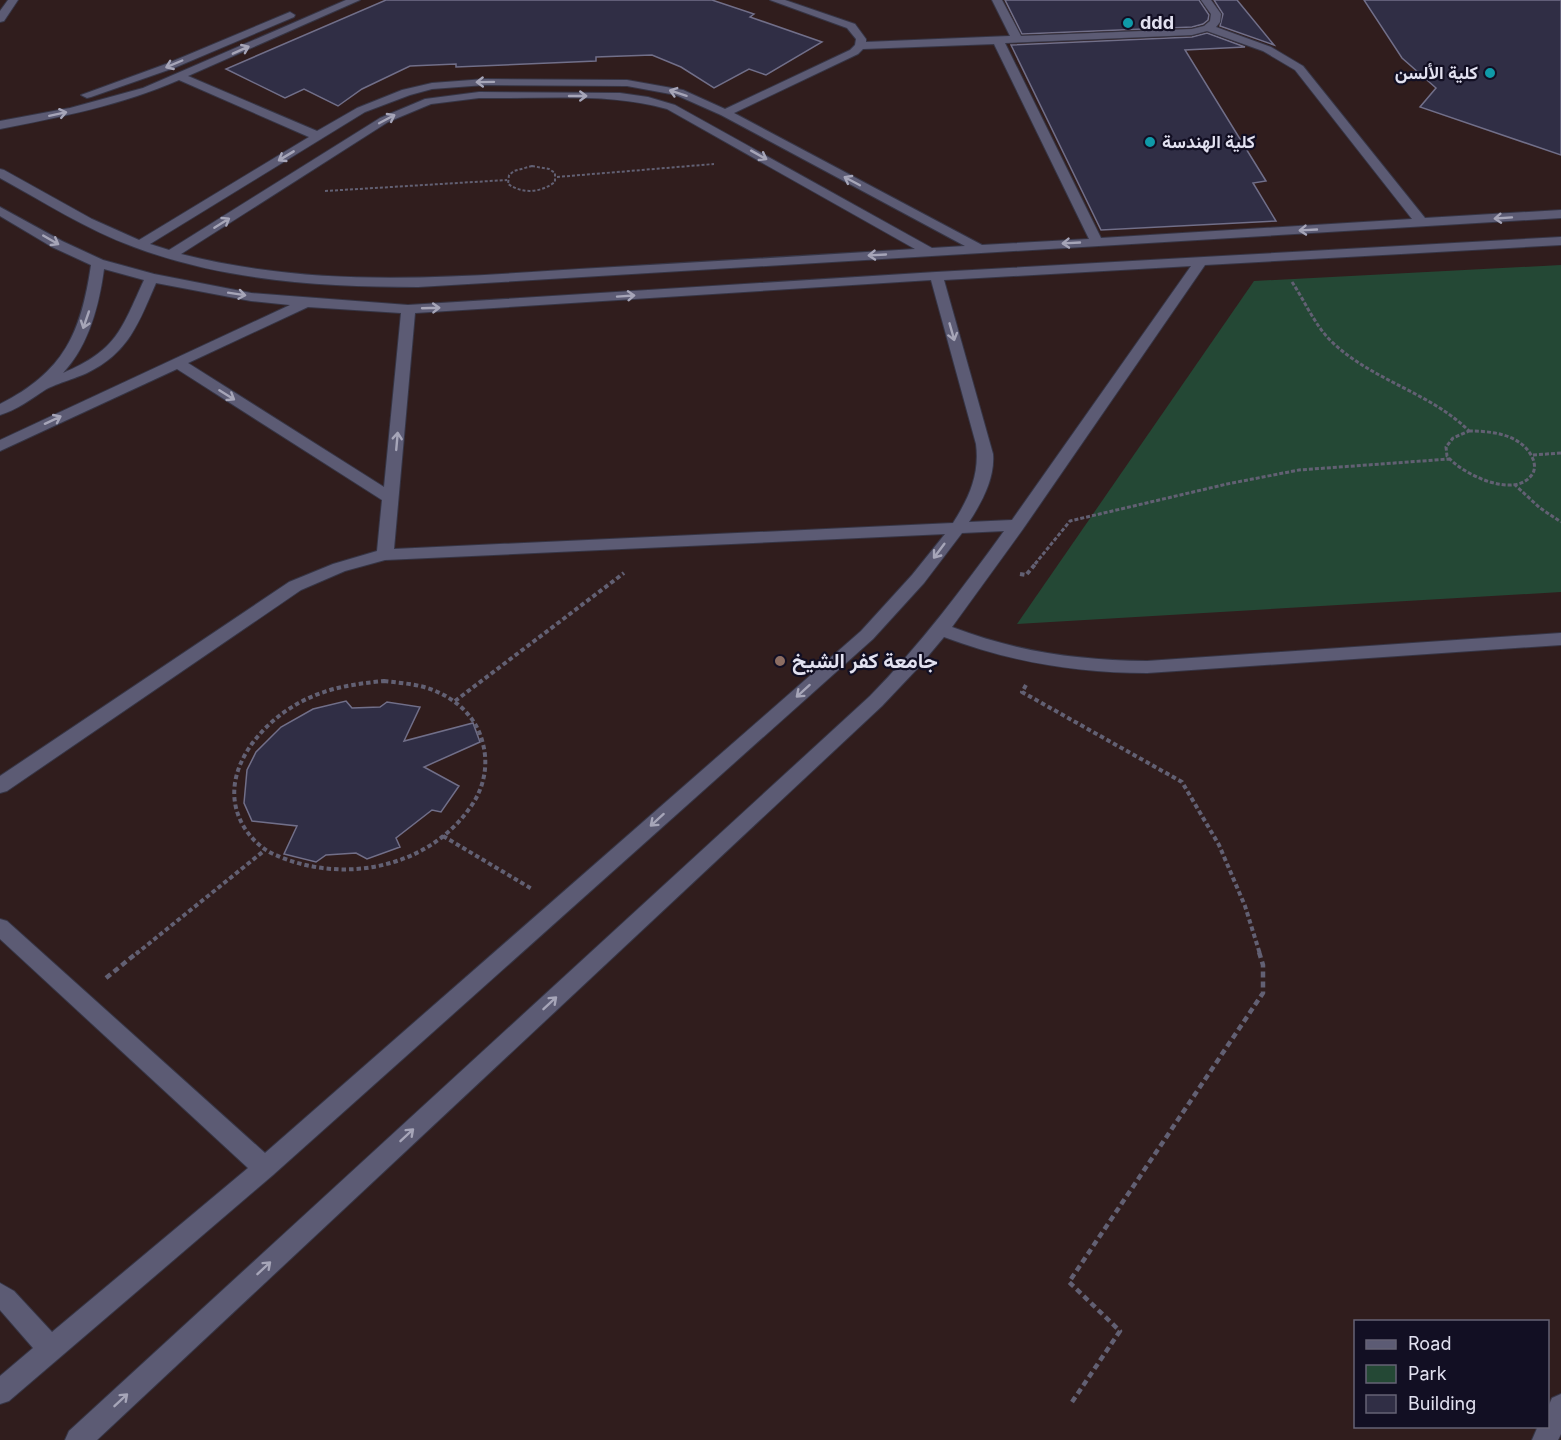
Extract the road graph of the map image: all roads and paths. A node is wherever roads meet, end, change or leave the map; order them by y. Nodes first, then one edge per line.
1 (13, 0) edge
2 (325, 0) edge
3 (355, 0) edge
4 (775, 0) edge
5 (997, 0) edge
6 (1206, 0) edge
7 (0, 19) edge
8 (1208, 28) junction
9 (1017, 39) junction
10 (998, 40) junction
11 (860, 46) junction
12 (180, 77) junction
13 (0, 113) edge
14 (725, 113) junction
15 (0, 125) edge
16 (318, 136) junction
17 (767, 159) junction
18 (0, 173) edge
19 (557, 177) junction
20 (507, 180) junction
21 (324, 191) dead end
22 (0, 211) edge
23 (1561, 214) edge
24 (1422, 223) junction
25 (1561, 241) edge
26 (1096, 242) junction
27 (141, 244) junction
28 (978, 248) junction
29 (930, 252) junction
30 (172, 254) junction
31 (1201, 261) junction
32 (98, 263) junction
33 (1288, 275) dead end
34 (936, 276) junction
35 (152, 278) junction
36 (306, 303) junction
37 (408, 309) junction
38 (178, 363) junction
39 (35, 392) junction
40 (0, 410) edge
41 (1469, 431) junction
42 (0, 446) edge
43 (1561, 453) edge
44 (1533, 455) junction
45 (1449, 459) junction
46 (1514, 484) junction
47 (392, 499) junction
48 (1561, 522) edge
49 (1017, 525) junction
50 (957, 527) junction
51 (666, 542) junction
52 (385, 555) junction
53 (986, 567) junction
54 (941, 629) junction
55 (1561, 639) edge
56 (1039, 661) junction
57 (455, 701) junction
58 (0, 786) edge
59 (443, 836) junction
60 (265, 850) junction
61 (561, 906) junction
62 (0, 927) edge
63 (80, 1000) junction
64 (265, 1168) junction
65 (0, 1295) edge
66 (50, 1349) junction
67 (0, 1392) edge
68 (1072, 1402) dead end
69 (1561, 1407) edge
70 (78, 1440) edge
71 (1545, 1440) edge

1 - 7 lane
2 -> 13 lane
12 -> 3 lane
4 - 11 lane
5 - 9 lane
6 - 8 lane
8 - 9 lane
8 - 24 lane
9 - 10 lane
10 - 11 lane
10 - 26 lane
11 - 14 lane
15 -> 12 lane
12 - 16 lane
14 -> 16 lane
28 -> 14 lane
16 -> 27 lane
17 - 19 path
17 - 29 lane
30 -> 17 lane
18 - 27 lane
19 - 20 path
19 - 20 path
20 - 21 path
22 -> 32 lane
23 -> 24 lane
24 -> 26 lane
25 - 31 lane
26 -> 28 lane
27 - 30 lane
28 - 29 lane
29 -> 30 lane
31 - 34 lane
31 - 49 lane
32 - 35 lane
32 -> 39 lane
33 - 41 path
37 -> 34 lane
34 -> 50 lane
35 -> 36 lane
35 - 39 lane
36 - 37 lane
36 - 38 lane
47 -> 37 lane
42 -> 38 lane
38 -> 47 lane
39 - 40 lane
41 - 44 path
41 - 45 path
43 - 44 path
44 - 46 path
45 - 46 path
45 - 53 path
46 - 48 path
47 - 52 lane
49 - 50 lane
49 - 53 lane
50 - 51 lane
50 -> 61 lane
51 - 52 lane
51 - 57 path
52 - 58 lane
53 - 54 lane
54 - 56 lane
70 -> 54 lane
55 - 56 lane
56 - 68 path
57 - 59 path
57 - 60 path
59 - 60 path
59 - 61 path
60 - 63 path
61 - 64 lane
62 - 63 lane
63 - 64 lane
64 - 66 lane
65 - 66 lane
66 - 67 lane
69 - 71 lane

